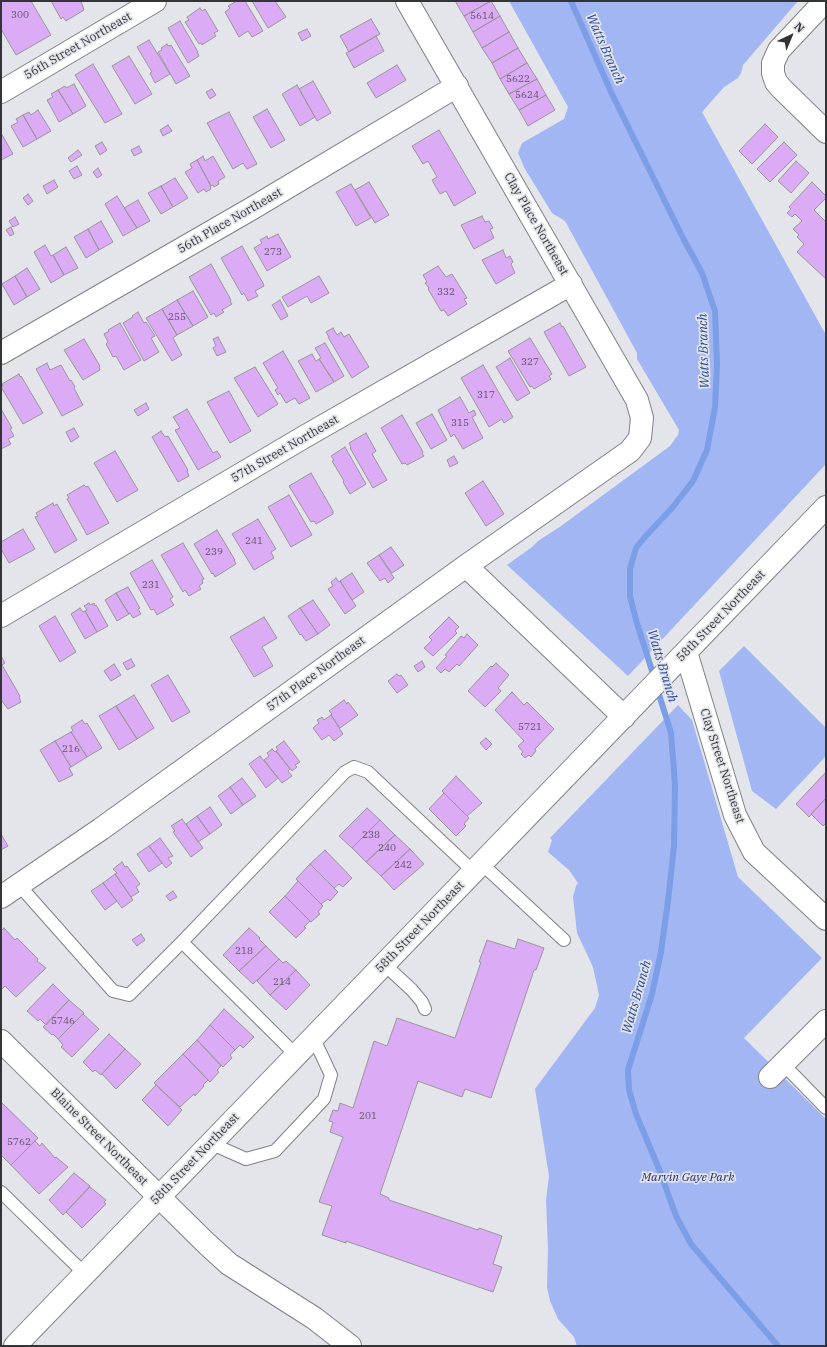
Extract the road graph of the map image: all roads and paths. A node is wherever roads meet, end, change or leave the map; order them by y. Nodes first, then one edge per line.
1 (155, 1) edge
2 (407, 1) edge
3 (825, 1) edge
4 (457, 86) junction
5 (1, 92) edge
6 (826, 132) edge
7 (571, 284) junction
8 (1, 354) edge
9 (630, 451) joint
10 (826, 507) edge
11 (466, 566) junction
12 (1, 616) edge
13 (679, 660) junction
14 (631, 710) junction
15 (478, 868) junction
16 (19, 885) junction
17 (1, 897) edge
18 (826, 919) edge
19 (564, 940) dead end
20 (182, 942) junction
21 (384, 964) junction
22 (425, 1008) dead end
23 (826, 1021) edge
24 (313, 1037) junction
25 (1, 1041) edge
26 (296, 1054) junction
27 (776, 1070) joint
28 (826, 1108) edge
29 (210, 1143) junction
30 (1, 1192) edge
31 (159, 1196) junction
32 (85, 1274) junction
33 (15, 1346) edge
34 (350, 1346) edge

1 - 5 street, 56th Street Northeast
2 - 4 street, Clay Place Northeast
3 - 6 street
4 - 7 street, Clay Place Northeast
4 - 8 street, 56th Place Northeast
7 - 9 street, Clay Place Northeast
7 - 12 street, 57th Street Northeast
9 - 11 street, 57th Place Northeast
10 - 13 street, 58th Street Northeast
11 - 14 street
11 - 16 street, 57th Place Northeast
13 - 14 street, 58th Street Northeast
13 - 18 street, Clay Street Northeast
14 - 15 street, 58th Street Northeast
15 - 19 lane
15 - 20 lane
15 - 21 street, 58th Street Northeast
16 - 17 street, 57th Place Northeast
16 - 20 lane
20 - 26 lane
21 - 22 lane
21 - 24 street, 58th Street Northeast
23 - 27 street
24 - 26 street, 58th Street Northeast
24 - 29 lane
25 - 31 street, Blaine Street Northeast
26 - 29 street, 58th Street Northeast
27 - 28 lane
29 - 31 street, 58th Street Northeast
30 - 32 lane
31 - 32 street, 58th Street Northeast
31 - 34 street, Blaine Street Northeast
32 - 33 street, 58th Street Northeast

